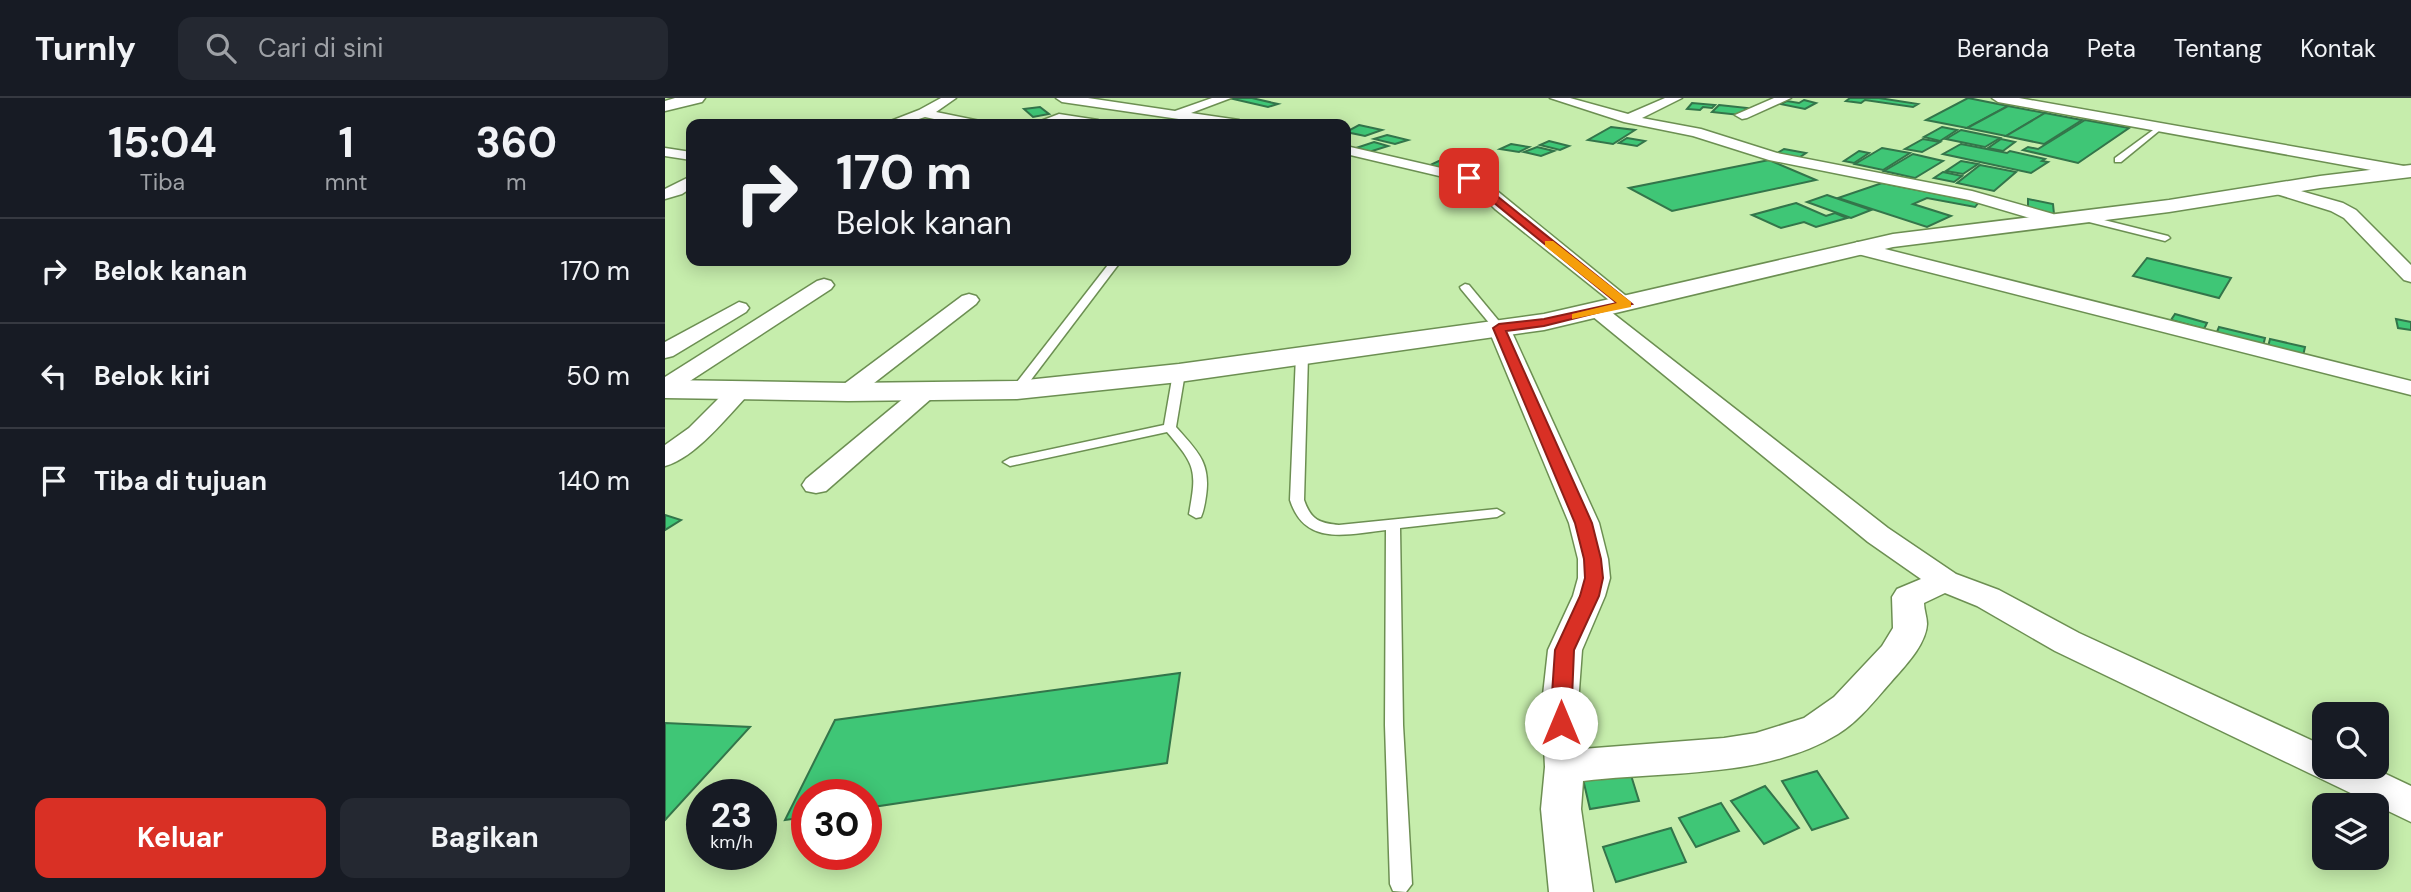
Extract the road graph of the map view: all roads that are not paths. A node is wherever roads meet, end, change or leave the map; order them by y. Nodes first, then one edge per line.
1 (694, 98) edge
2 (950, 98) edge
3 (1062, 98) edge
4 (1225, 98) edge
5 (1556, 98) edge
6 (1676, 98) edge
7 (1785, 98) edge
8 (1998, 98) edge
9 (1103, 103) junction
10 (665, 106) edge
11 (924, 113) junction
12 (1177, 114) junction
13 (1742, 115) dead end
14 (1059, 118) junction
15 (905, 119) edge
16 (952, 119) edge
17 (1056, 119) edge
18 (1066, 119) edge
19 (1162, 119) edge
20 (1208, 119) edge
21 (1629, 119) junction
22 (2162, 126) junction
23 (1351, 151) edge
24 (665, 152) edge
25 (686, 155) edge
26 (2118, 160) dead end
27 (2407, 171) edge
28 (686, 184) edge
29 (2276, 189) junction
30 (665, 194) edge
31 (2075, 216) junction
32 (2047, 218) junction
33 (2165, 237) dead end
34 (1857, 248) junction
35 (1112, 266) edge
36 (2411, 276) edge
37 (824, 285) dead end
38 (1465, 287) dead end
39 (969, 300) dead end
40 (1626, 304) junction
41 (739, 308) dead end
42 (1599, 312) junction
43 (1499, 328) junction
44 (665, 351) edge
45 (1302, 355) junction
46 (1179, 373) junction
47 (665, 388) edge
48 (2411, 388) edge
49 (740, 390) junction
50 (1017, 390) junction
51 (848, 393) junction
52 (924, 393) junction
53 (1170, 428) junction
54 (665, 458) edge
55 (1010, 462) dead end
56 (816, 485) dead end
57 (1497, 513) dead end
58 (1196, 514) dead end
59 (1393, 525) junction
60 (1945, 581) junction
61 (2312, 758) edge
62 (1564, 767) junction
63 (2357, 779) edge
64 (2411, 805) edge
65 (1401, 884) dead end
66 (1571, 892) edge

1 - 10 main road
2 - 11 street
3 - 9 street
4 - 12 street
5 - 21 street
6 - 21 street
7 - 13 street
8 - 22 street
9 - 12 street
9 - 14 street
11 - 15 street
11 - 16 street
12 - 19 street
12 - 20 street
14 - 17 street
14 - 18 street
21 - 32 street
22 - 26 lane
22 - 27 street
23 - 40 street
24 - 25 street
27 - 29 street
28 - 30 street
29 - 31 street
29 - 36 street
31 - 32 street
31 - 33 lane
32 - 34 street
34 - 40 street
34 - 48 street
35 - 50 lane
37 - 47 street
38 - 43 lane
39 - 51 street
40 - 42 street
41 - 44 street
42 - 43 street
42 - 60 street
43 - 45 street
43 - 62 street
45 - 46 street
45 - 59 lane
46 - 50 street
46 - 53 lane
47 - 49 street
49 - 51 street
49 - 54 street
50 - 52 street
51 - 52 street
52 - 56 street
53 - 55 lane
53 - 58 lane
57 - 59 lane
59 - 65 lane
60 - 61 street
60 - 62 street
62 - 66 street
63 - 64 street

